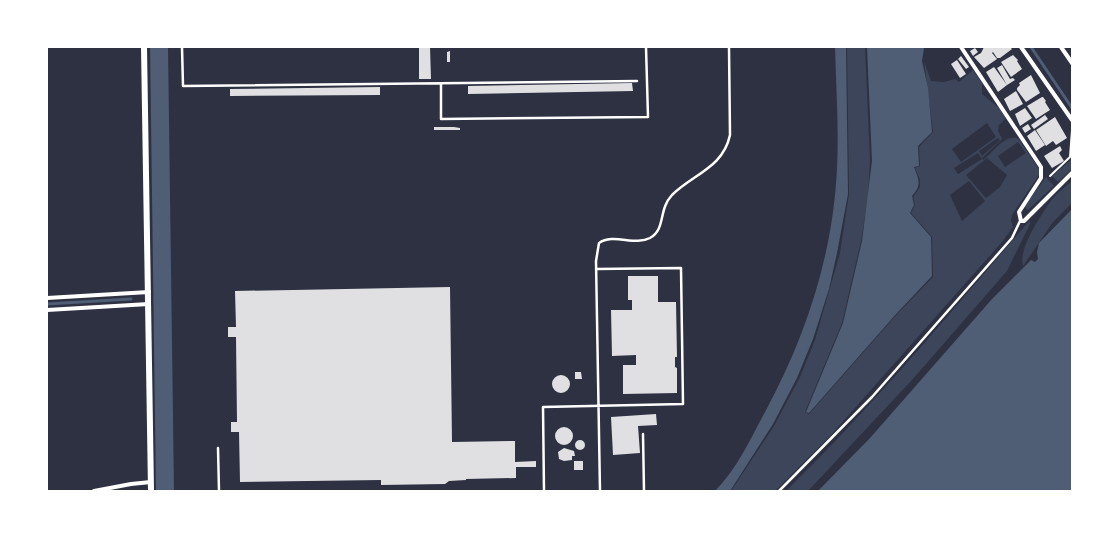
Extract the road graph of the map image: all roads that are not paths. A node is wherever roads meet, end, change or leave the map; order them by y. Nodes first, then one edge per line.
1 (144, 47) edge
2 (182, 47) edge
3 (646, 47) edge
4 (729, 47) edge
5 (961, 47) edge
6 (1021, 47) edge
7 (1061, 47) edge
8 (1072, 63) edge
9 (637, 81) dead end
10 (441, 84) junction
11 (1072, 120) edge
12 (1072, 173) edge
13 (1020, 221) junction
14 (596, 269) junction
15 (149, 292) junction
16 (47, 298) edge
17 (149, 304) junction
18 (47, 310) edge
19 (599, 406) junction
20 (643, 434) dead end
21 (218, 448) dead end
22 (151, 482) junction
23 (94, 491) edge
24 (151, 491) edge
25 (219, 491) edge
26 (544, 491) edge
27 (600, 491) edge
28 (644, 491) edge
29 (779, 491) edge

1 - 15 street
2 - 10 lane
3 - 10 lane
4 - 14 lane
5 - 13 street
6 - 11 street
7 - 8 street
9 - 10 lane
12 - 13 street
13 - 29 lane
14 - 19 lane
14 - 19 lane
15 - 16 street
15 - 17 street
17 - 18 street
17 - 22 street
19 - 26 lane
19 - 27 lane
20 - 28 lane
21 - 25 lane
22 - 23 street
22 - 24 street

